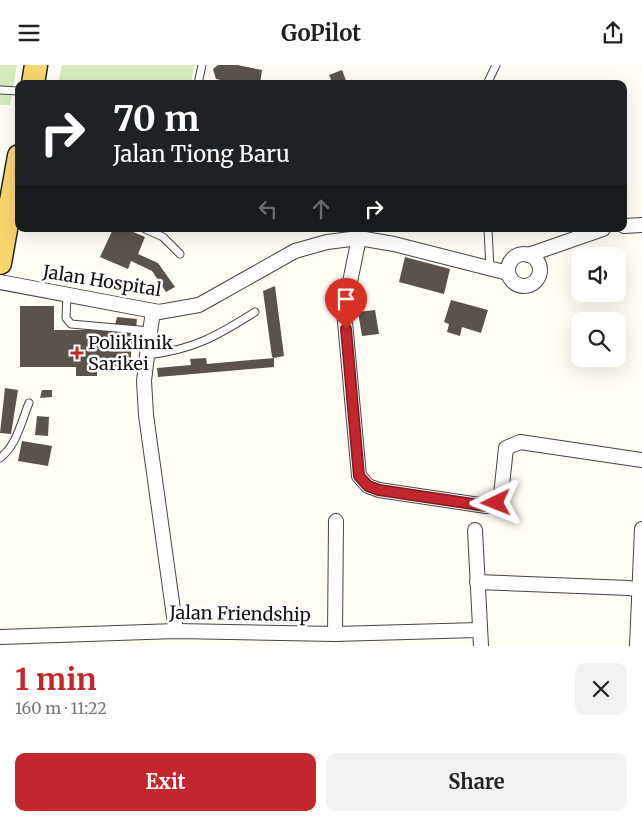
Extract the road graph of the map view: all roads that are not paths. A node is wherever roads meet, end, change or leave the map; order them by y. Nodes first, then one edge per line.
1 (36, 65) edge
2 (202, 65) edge
3 (496, 65) edge
4 (34, 80) edge
5 (199, 80) edge
6 (490, 80) edge
7 (0, 90) edge
8 (15, 91) edge
9 (13, 175) edge
10 (642, 225) edge
11 (627, 226) edge
12 (152, 232) edge
13 (488, 232) edge
14 (594, 232) edge
15 (360, 233) edge
16 (180, 254) dead end
17 (528, 255) junction
18 (0, 263) edge
19 (490, 269) junction
20 (508, 273) junction
21 (0, 282) edge
22 (67, 295) junction
23 (153, 311) junction
24 (255, 312) dead end
25 (149, 343) junction
26 (29, 403) dead end
27 (0, 458) edge
28 (642, 460) edge
29 (336, 521) dead end
30 (642, 529) edge
31 (475, 530) dead end
32 (477, 582) junction
33 (639, 590) junction
34 (640, 620) edge
35 (479, 630) junction
36 (176, 631) junction
37 (335, 634) junction
38 (0, 637) edge
39 (481, 646) edge
40 (637, 646) edge

1 - 4 main road
2 - 5 lane
3 - 6 lane
7 - 8 lane
9 - 18 main road
10 - 11 street
12 - 16 lane
13 - 19 lane
14 - 17 street
15 - 19 street, Jalan Hospital
15 - 23 street, Jalan Hospital
15 - 28 street
17 - 20 street
17 - 20 street
19 - 20 street, Jalan Hospital
21 - 22 street, Jalan Hospital
22 - 23 street, Jalan Hospital
22 - 25 lane
23 - 25 street
24 - 25 lane
25 - 36 street
26 - 27 lane
29 - 37 street
30 - 33 street
31 - 32 street
32 - 33 street
32 - 35 street
33 - 34 street
34 - 40 street
35 - 37 street, Jalan Friendship
35 - 39 street
36 - 37 street, Jalan Friendship
36 - 38 street, Jalan Friendship

